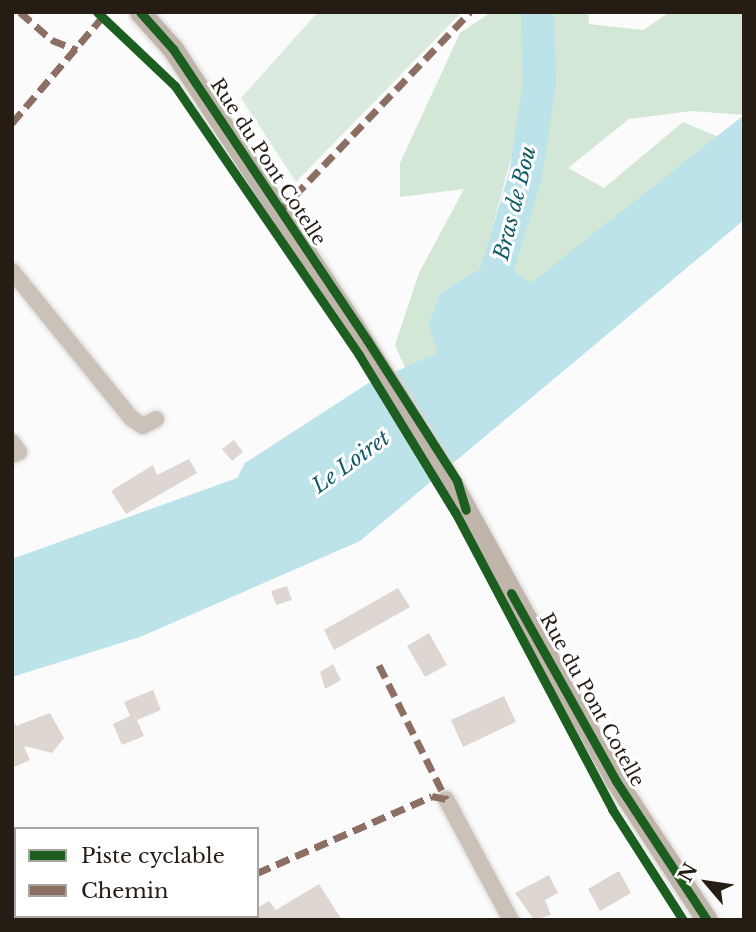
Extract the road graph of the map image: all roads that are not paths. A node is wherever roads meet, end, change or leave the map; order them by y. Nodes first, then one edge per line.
1 (140, 12) edge
2 (12, 271) edge
3 (156, 419) dead end
4 (12, 442) edge
5 (12, 455) edge
6 (446, 799) dead end
7 (511, 920) edge
8 (707, 920) edge

1 - 8 street, Rue du Pont Cotelle
2 - 3 street
4 - 5 street
6 - 7 street

